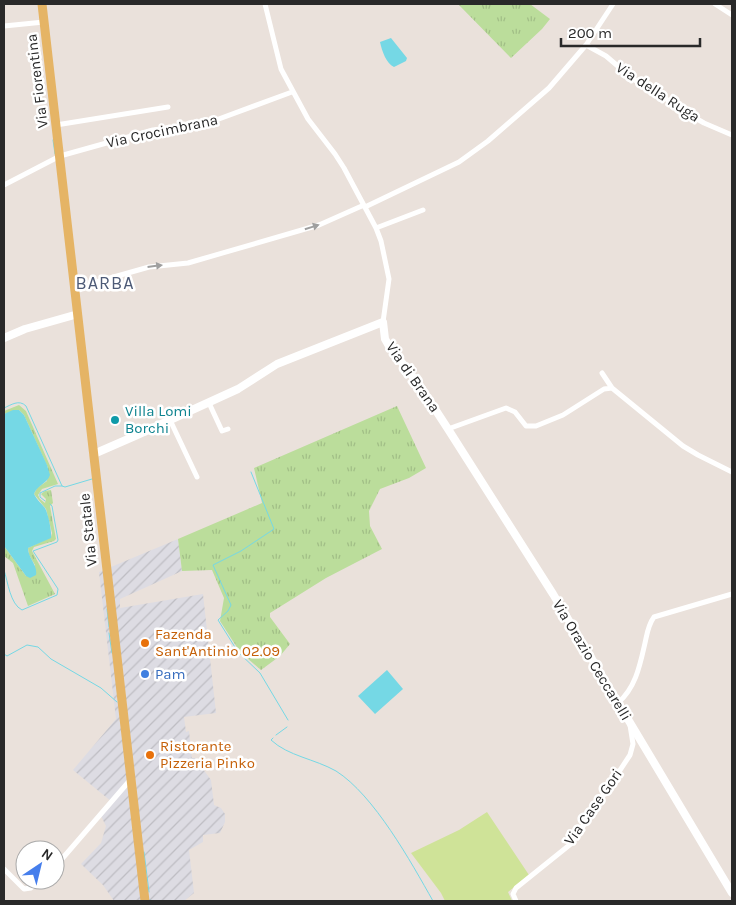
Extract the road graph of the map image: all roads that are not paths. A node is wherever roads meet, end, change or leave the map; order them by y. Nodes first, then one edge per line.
1 (42, 4) edge
2 (265, 4) edge
3 (613, 4) edge
4 (715, 4) edge
5 (732, 15) edge
6 (44, 22) junction
7 (4, 26) edge
8 (586, 46) junction
9 (292, 92) junction
10 (168, 107) dead end
11 (56, 124) junction
12 (732, 135) edge
13 (60, 156) junction
14 (4, 185) edge
15 (364, 206) junction
16 (424, 210) dead end
17 (376, 228) junction
18 (75, 292) junction
19 (78, 314) junction
20 (383, 322) junction
21 (4, 338) edge
22 (602, 373) dead end
23 (612, 388) junction
24 (208, 403) junction
25 (170, 420) junction
26 (228, 429) dead end
27 (448, 429) junction
28 (93, 452) junction
29 (732, 472) edge
30 (197, 477) dead end
31 (732, 594) edge
32 (618, 703) junction
33 (630, 722) junction
34 (131, 779) junction
35 (65, 855) edge
36 (4, 869) edge
37 (15, 880) edge
38 (732, 893) edge
39 (144, 900) edge
40 (516, 901) edge

1 - 6 main road, Via Fiorentina
2 - 9 street, Via di Brana
3 - 8 street
4 - 5 street
6 - 7 street
6 - 11 main road, Via Fiorentina
8 - 12 street, Via della Ruga
8 - 15 street
9 - 13 street, Via Crocimbrana
9 - 15 street, Via di Brana
10 - 11 street
11 - 13 main road, Via Fiorentina
13 - 14 street, Via Crocimbrana
13 - 18 main road, Via Statale
15 - 17 street, Via di Brana
18 -> 15 street
16 - 17 street
17 - 20 street, Via di Brana
18 - 19 main road, Via Statale
19 - 21 street
19 - 28 main road, Via Statale
20 - 24 street
20 - 27 street, Via di Brana
22 - 23 street
23 - 27 street, Via di Brana
23 - 29 street
24 - 25 street
24 - 26 street
25 - 28 street
25 - 30 street
27 - 32 street, Via Orazio Ceccarelli
28 - 34 main road, Via Statale
31 - 32 street
32 - 33 street, Via Orazio Ceccarelli
33 - 38 street, Via Orazio Ceccarelli
33 - 40 street, Via Case Gori
34 - 35 street
34 - 39 main road, Via Statale
36 - 37 street

